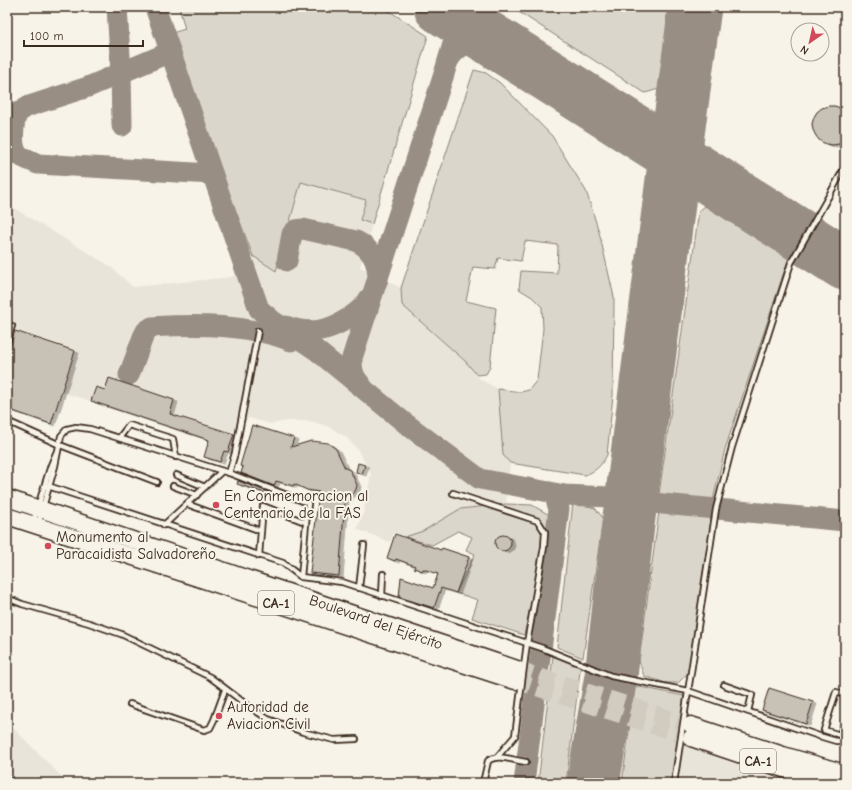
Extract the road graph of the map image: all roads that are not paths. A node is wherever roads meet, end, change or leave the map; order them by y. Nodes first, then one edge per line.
1 (845, 167) edge
2 (12, 326) dead end
3 (258, 331) dead end
4 (7, 341) edge
5 (7, 421) edge
6 (119, 438) junction
7 (60, 445) junction
8 (176, 457) junction
9 (222, 471) junction
10 (229, 473) junction
11 (176, 475) dead end
12 (157, 482) dead end
13 (47, 486) junction
14 (172, 486) dead end
15 (205, 487) junction
16 (453, 493) dead end
17 (197, 495) junction
18 (7, 498) edge
19 (187, 504) junction
20 (40, 509) junction
21 (7, 516) edge
22 (305, 522) junction
23 (35, 525) junction
24 (164, 525) junction
25 (260, 531) junction
26 (364, 545) dead end
27 (259, 556) junction
28 (383, 574) dead end
29 (301, 577) junction
30 (359, 588) junction
31 (382, 596) junction
32 (7, 598) edge
33 (528, 643) junction
34 (724, 685) dead end
35 (225, 690) junction
36 (688, 691) junction
37 (845, 695) edge
38 (130, 704) dead end
39 (748, 711) junction
40 (845, 720) edge
41 (356, 739) dead end
42 (845, 741) edge
43 (497, 757) junction
44 (526, 762) dead end
45 (845, 773) edge
46 (7, 779) edge
47 (12, 783) edge
48 (483, 783) edge
49 (674, 783) edge
50 (825, 783) edge

1 - 36 lane
2 - 4 lane
3 - 10 lane
5 - 7 lane
6 - 7 lane
6 - 8 lane
6 - 8 lane
7 - 12 lane
7 - 13 lane
8 - 9 lane
9 - 10 lane
9 - 15 lane
10 - 22 lane
11 - 15 lane
13 - 20 lane
13 - 24 lane
14 - 17 lane
15 - 17 lane
16 - 33 lane
17 - 19 lane
18 - 20 highway, Boulevard del Ejército / CA-1
19 - 24 lane
19 - 25 lane
20 - 23 lane
20 - 23 highway, Boulevard del Ejército / CA-1
21 - 23 highway, Boulevard del Ejército / CA-1
22 - 25 lane
22 - 29 lane
24 - 27 lane
25 - 27 lane
26 - 30 lane
27 - 29 lane
28 - 31 lane
29 - 30 lane
30 - 31 lane
31 - 33 lane
32 - 35 lane
33 - 36 lane
33 - 43 lane
34 - 39 lane
35 - 38 lane
35 - 41 lane
36 - 39 lane
36 - 49 lane
37 - 40 lane
39 - 42 lane
43 - 44 lane
43 - 48 lane
45 - 50 highway, CA-1
46 - 47 lane

